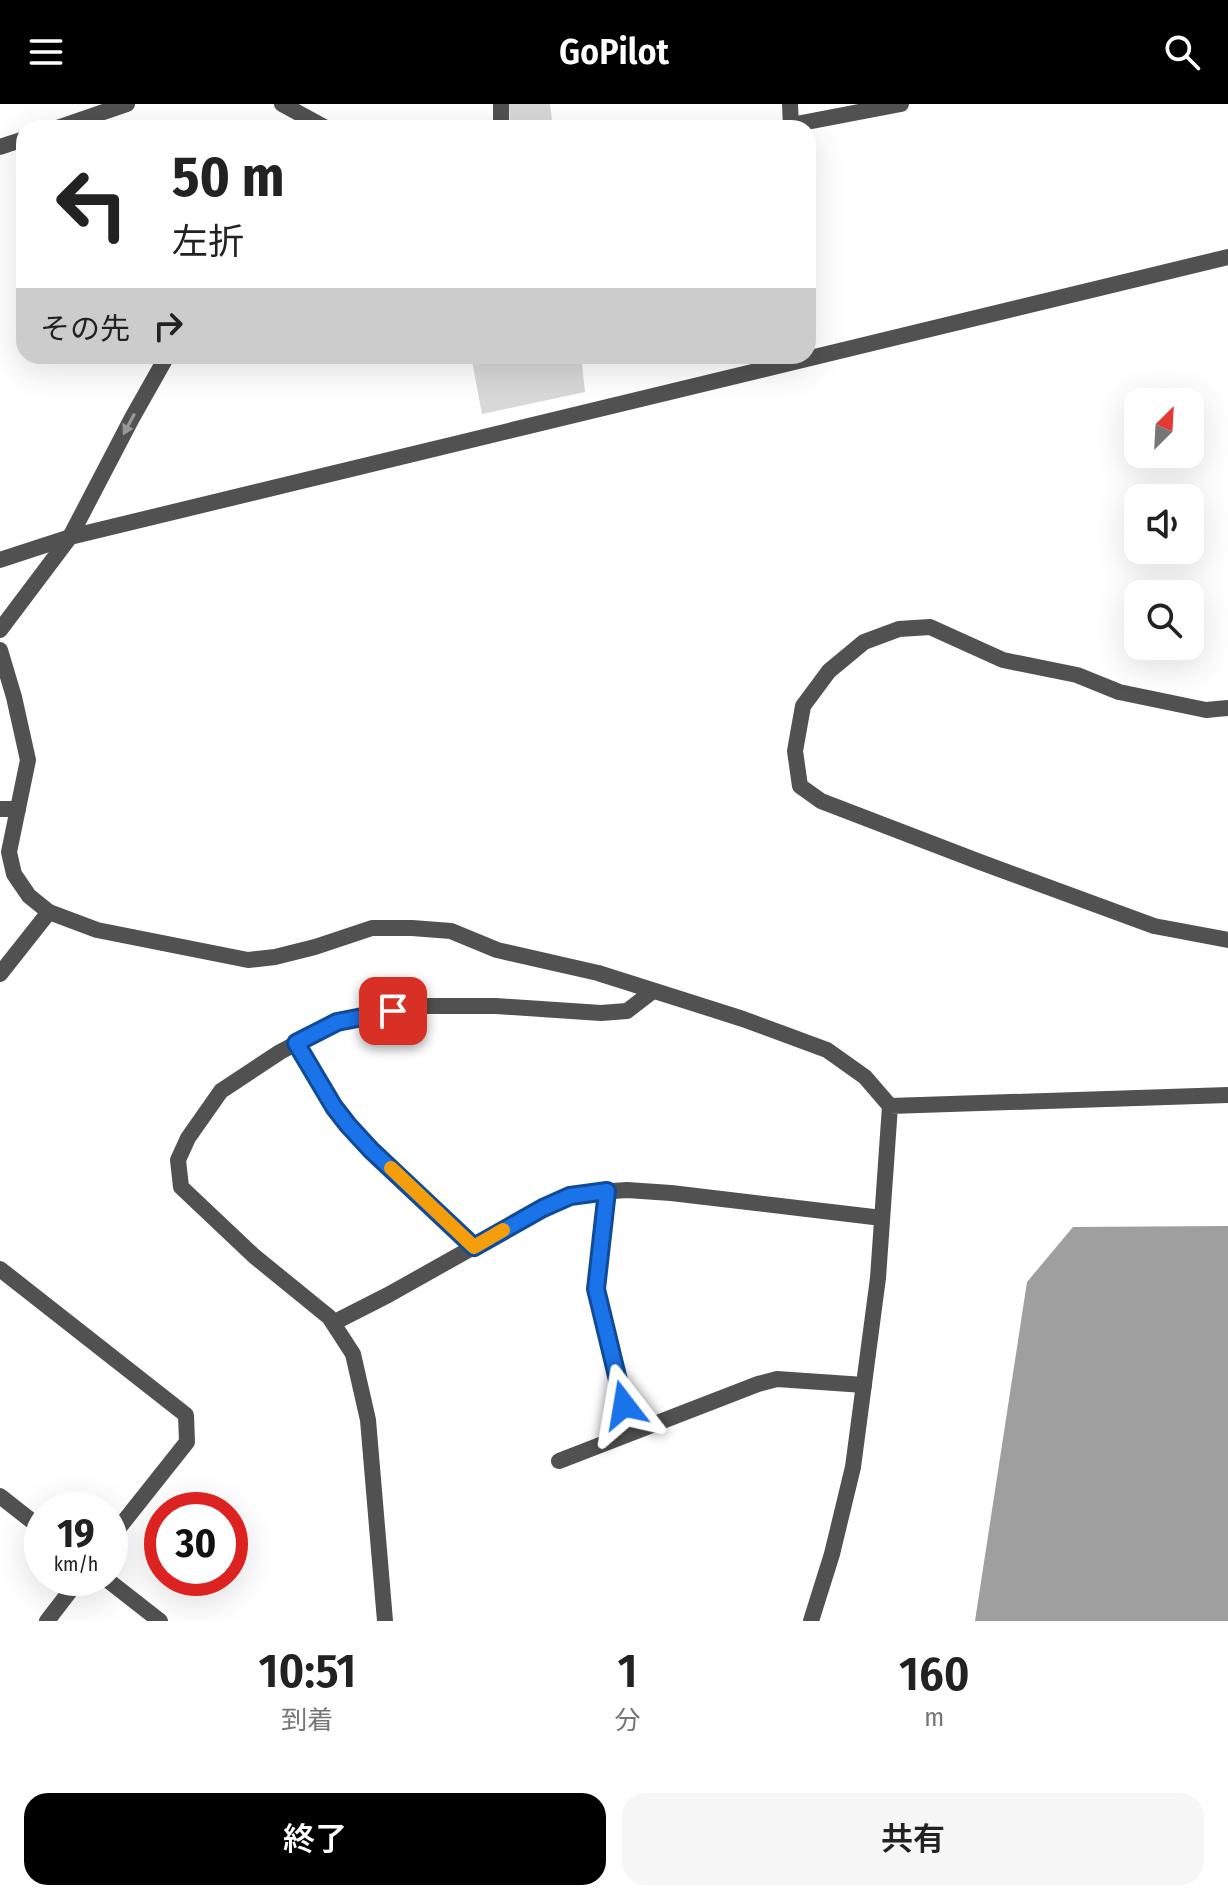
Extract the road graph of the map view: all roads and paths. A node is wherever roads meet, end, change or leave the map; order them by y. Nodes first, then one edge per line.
1 (127, 104) edge
2 (282, 104) edge
3 (901, 104) edge
4 (303, 116) edge
5 (80, 120) edge
6 (816, 121) edge
7 (1228, 257) edge
8 (816, 355) edge
9 (162, 364) edge
10 (779, 364) edge
11 (70, 537) junction
12 (0, 560) edge
13 (0, 630) edge
14 (0, 650) edge
15 (1228, 708) edge
16 (0, 809) edge
17 (18, 809) junction
18 (49, 912) junction
19 (1228, 940) edge
20 (0, 974) edge
21 (653, 991) junction
22 (296, 1043) junction
23 (1228, 1095) edge
24 (890, 1106) junction
25 (607, 1191) junction
26 (882, 1218) junction
27 (474, 1247) junction
28 (0, 1269) edge
29 (333, 1323) junction
30 (864, 1385) junction
31 (631, 1433) junction
32 (559, 1461) dead end
33 (0, 1496) edge
34 (24, 1515) edge
35 (128, 1516) edge
36 (66, 1596) edge
37 (128, 1596) edge
38 (47, 1621) edge
39 (160, 1621) edge
40 (385, 1621) edge
41 (811, 1621) edge

1 - 5 street
2 - 4 street
3 - 6 street
7 - 8 street
9 -> 11 street
10 - 11 street
11 - 12 street
11 - 13 street
14 - 17 street
15 - 19 street
16 - 17 street
17 - 18 street
18 - 20 street
18 - 21 street
21 - 22 street
21 - 24 street
22 - 27 street
22 - 29 street
23 - 24 street
24 - 26 street
25 - 26 street
25 - 27 street
25 - 31 street
26 - 30 street
27 - 29 street
28 - 35 street
29 - 40 street
30 - 31 street
30 - 41 street
31 - 32 street
33 - 34 street
36 - 38 street
37 - 39 street

